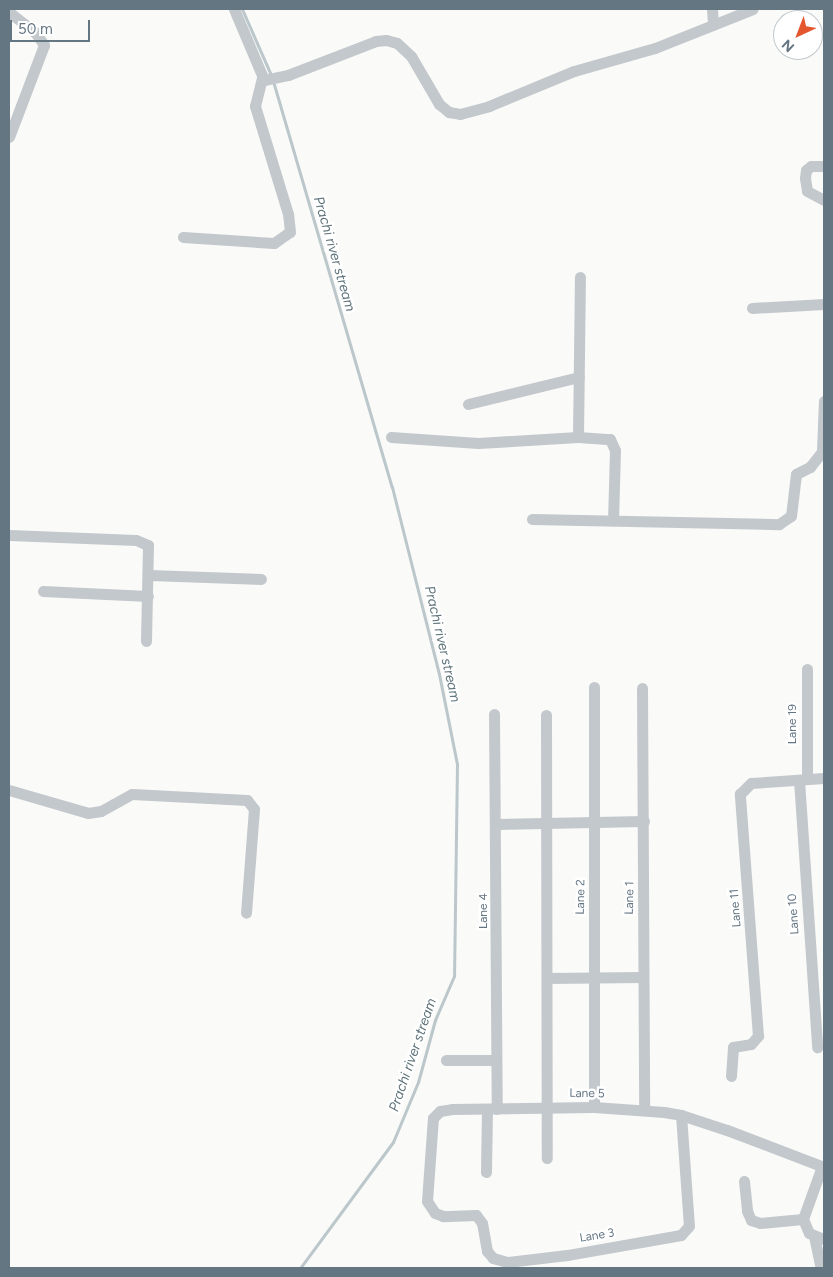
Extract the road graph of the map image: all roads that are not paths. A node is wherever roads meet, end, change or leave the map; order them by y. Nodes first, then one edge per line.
1 (234, 9) edge
2 (712, 9) edge
3 (753, 9) edge
4 (9, 12) edge
5 (713, 25) junction
6 (263, 79) junction
7 (9, 137) edge
8 (824, 166) edge
9 (824, 200) edge
10 (183, 237) dead end
11 (580, 277) dead end
12 (824, 304) edge
13 (752, 308) dead end
14 (579, 378) junction
15 (824, 401) edge
16 (468, 404) dead end
17 (391, 437) dead end
18 (578, 437) junction
19 (823, 450) edge
20 (532, 519) dead end
21 (613, 520) junction
22 (9, 535) edge
23 (149, 574) junction
24 (261, 579) dead end
25 (44, 591) dead end
26 (148, 596) junction
27 (146, 641) dead end
28 (807, 669) dead end
29 (594, 687) dead end
30 (642, 688) dead end
31 (494, 714) dead end
32 (546, 715) dead end
33 (824, 778) edge
34 (803, 780) junction
35 (9, 790) edge
36 (644, 821) junction
37 (595, 822) junction
38 (544, 823) junction
39 (496, 824) junction
40 (246, 913) dead end
41 (546, 978) junction
42 (594, 978) junction
43 (642, 978) junction
44 (817, 1047) dead end
45 (446, 1060) dead end
46 (496, 1060) junction
47 (730, 1076) dead end
48 (594, 1107) junction
49 (545, 1108) junction
50 (492, 1109) junction
51 (644, 1110) junction
52 (681, 1115) junction
53 (547, 1158) dead end
54 (823, 1166) edge
55 (486, 1172) dead end
56 (744, 1181) dead end
57 (430, 1208) joint
58 (803, 1219) junction
59 (819, 1238) edge
60 (821, 1268) edge

1 - 6 street
2 - 5 street
3 - 5 street
4 - 7 street
5 - 6 street
6 - 10 street
8 - 9 street
11 - 14 street
12 - 13 street
14 - 16 street
14 - 18 street
15 - 19 street
17 - 18 street
18 - 21 street
19 - 21 street
20 - 21 street
22 - 23 street
23 - 24 street
23 - 26 street
25 - 26 street
26 - 27 street
28 - 34 street, Lane 19
29 - 37 street, Lane 2
30 - 36 street, Lane 1
31 - 39 street, Lane 4
32 - 38 street
33 - 34 street
34 - 44 street, Lane 10
34 - 47 street, Lane 11
35 - 40 street
36 - 37 street
36 - 43 street, Lane 1
37 - 38 street
37 - 42 street, Lane 2
38 - 39 street
38 - 41 street
39 - 46 street, Lane 4
41 - 42 street
41 - 49 street
42 - 43 street
42 - 48 street, Lane 2
43 - 51 street, Lane 1
45 - 46 street
46 - 50 street, Lane 4
48 - 49 street, Lane 5
48 - 51 street, Lane 5
49 - 50 street, Lane 5
49 - 53 street
50 - 55 street, Lane 4
50 - 57 street, Lane 5
51 - 52 street, Lane 5
52 - 54 street, Lane 5
52 - 57 street, Lane 3
54 - 58 street
56 - 58 street
58 - 59 street
59 - 60 street

